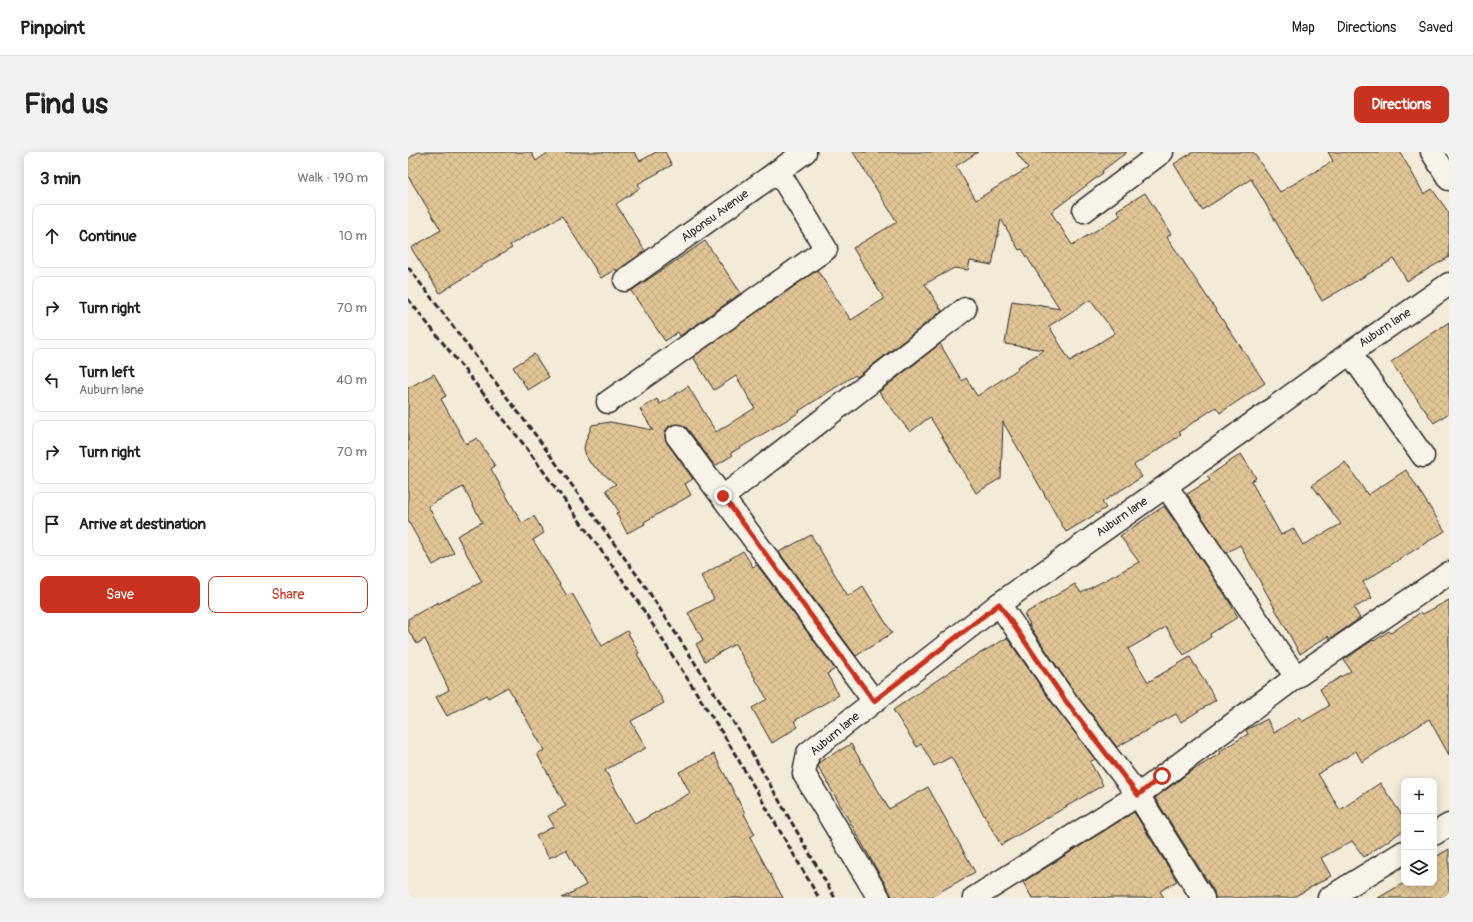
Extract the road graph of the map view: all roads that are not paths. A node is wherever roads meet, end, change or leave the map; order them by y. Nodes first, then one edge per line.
1 (805, 152) edge
2 (1162, 152) edge
3 (1432, 152) edge
4 (778, 171) junction
5 (1449, 179) edge
6 (1084, 211) dead end
7 (625, 280) dead end
8 (1449, 284) edge
9 (965, 309) dead end
10 (1350, 352) junction
11 (608, 402) dead end
12 (677, 436) dead end
13 (1423, 456) dead end
14 (1166, 486) junction
15 (723, 496) junction
16 (1449, 573) edge
17 (999, 604) junction
18 (1296, 677) junction
19 (874, 701) junction
20 (1138, 795) junction
21 (1449, 825) edge
22 (1437, 832) edge
23 (1401, 854) edge
24 (879, 898) edge
25 (974, 898) edge
26 (1203, 898) edge
27 (1329, 898) edge

1 - 4 street, Alponsu Avenue
2 - 6 street
3 - 5 street
4 - 7 street, Alponsu Avenue
4 - 11 street
8 - 10 street, Auburn lane
9 - 15 street
10 - 13 street
10 - 14 street, Auburn lane
12 - 15 street
14 - 17 street, Auburn lane
14 - 18 street
15 - 19 street
16 - 18 street
17 - 19 street, Auburn lane
17 - 20 street
18 - 20 street
19 - 24 street, Auburn lane
20 - 25 street
20 - 26 street
21 - 22 street
23 - 27 street

